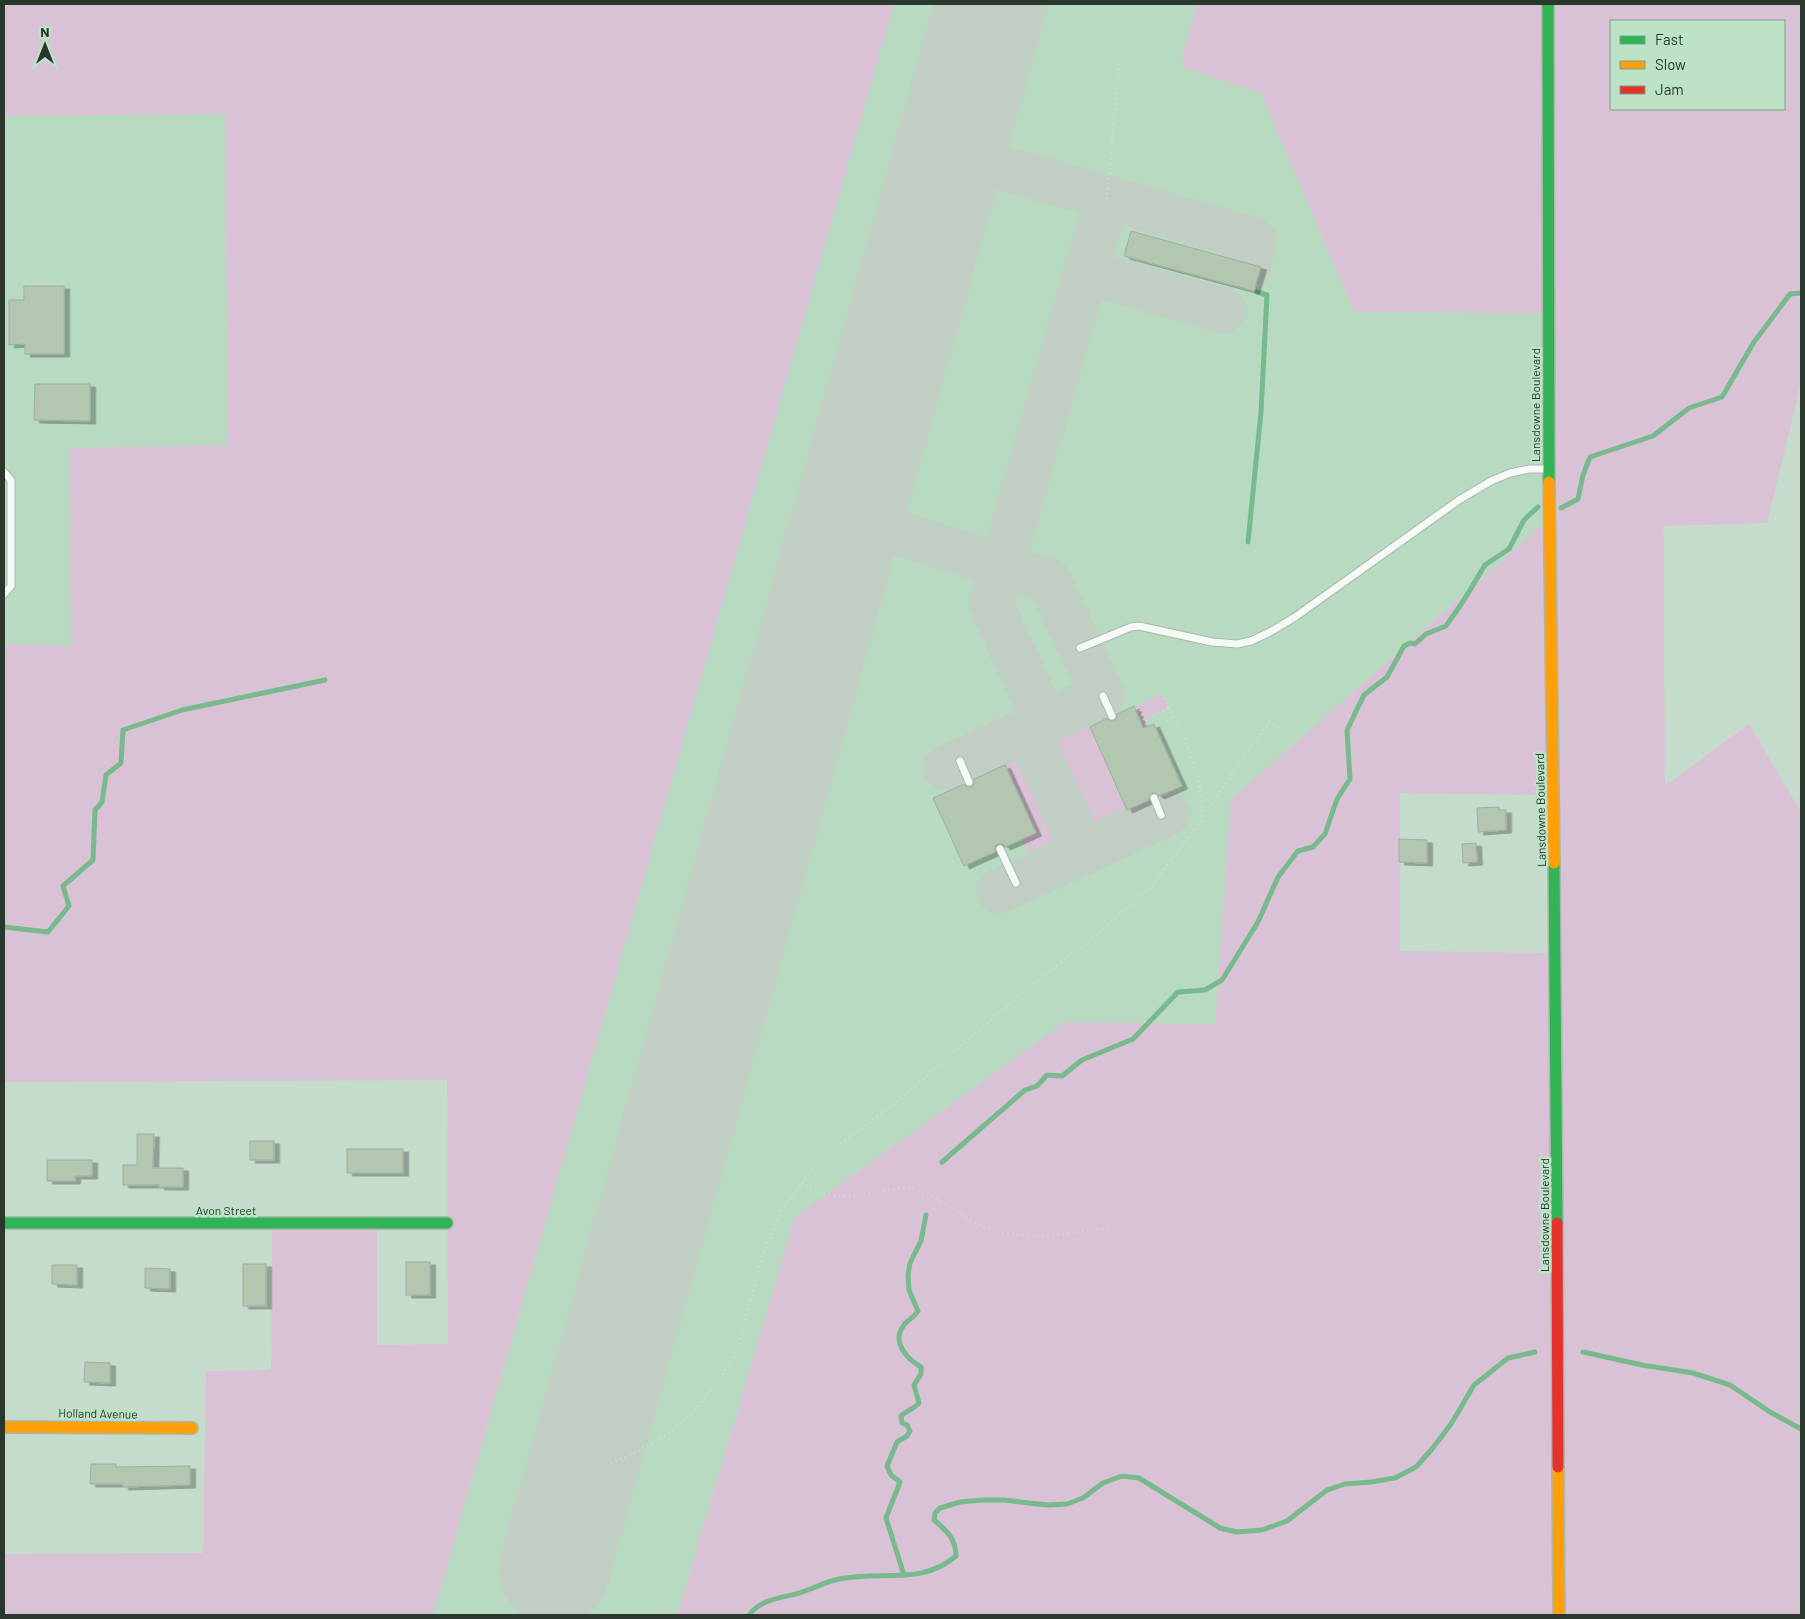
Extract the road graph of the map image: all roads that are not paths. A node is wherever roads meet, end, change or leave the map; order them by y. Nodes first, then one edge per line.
1 (1548, 4) edge
2 (1549, 468) junction
3 (4, 472) edge
4 (4, 594) edge
5 (1080, 648) dead end
6 (1103, 696) dead end
7 (1112, 716) dead end
8 (960, 762) dead end
9 (969, 782) dead end
10 (1154, 798) dead end
11 (1161, 815) dead end
12 (1000, 849) dead end
13 (1016, 883) dead end
14 (4, 1223) edge
15 (447, 1223) dead end
16 (4, 1427) edge
17 (192, 1428) dead end
18 (1560, 1615) edge

1 - 2 street, Lansdowne Boulevard
2 - 5 lane
2 - 18 street, Lansdowne Boulevard
3 - 4 lane
6 - 7 lane
8 - 9 lane
10 - 11 lane
12 - 13 lane
14 - 15 street, Avon Street
16 - 17 street, Holland Avenue

